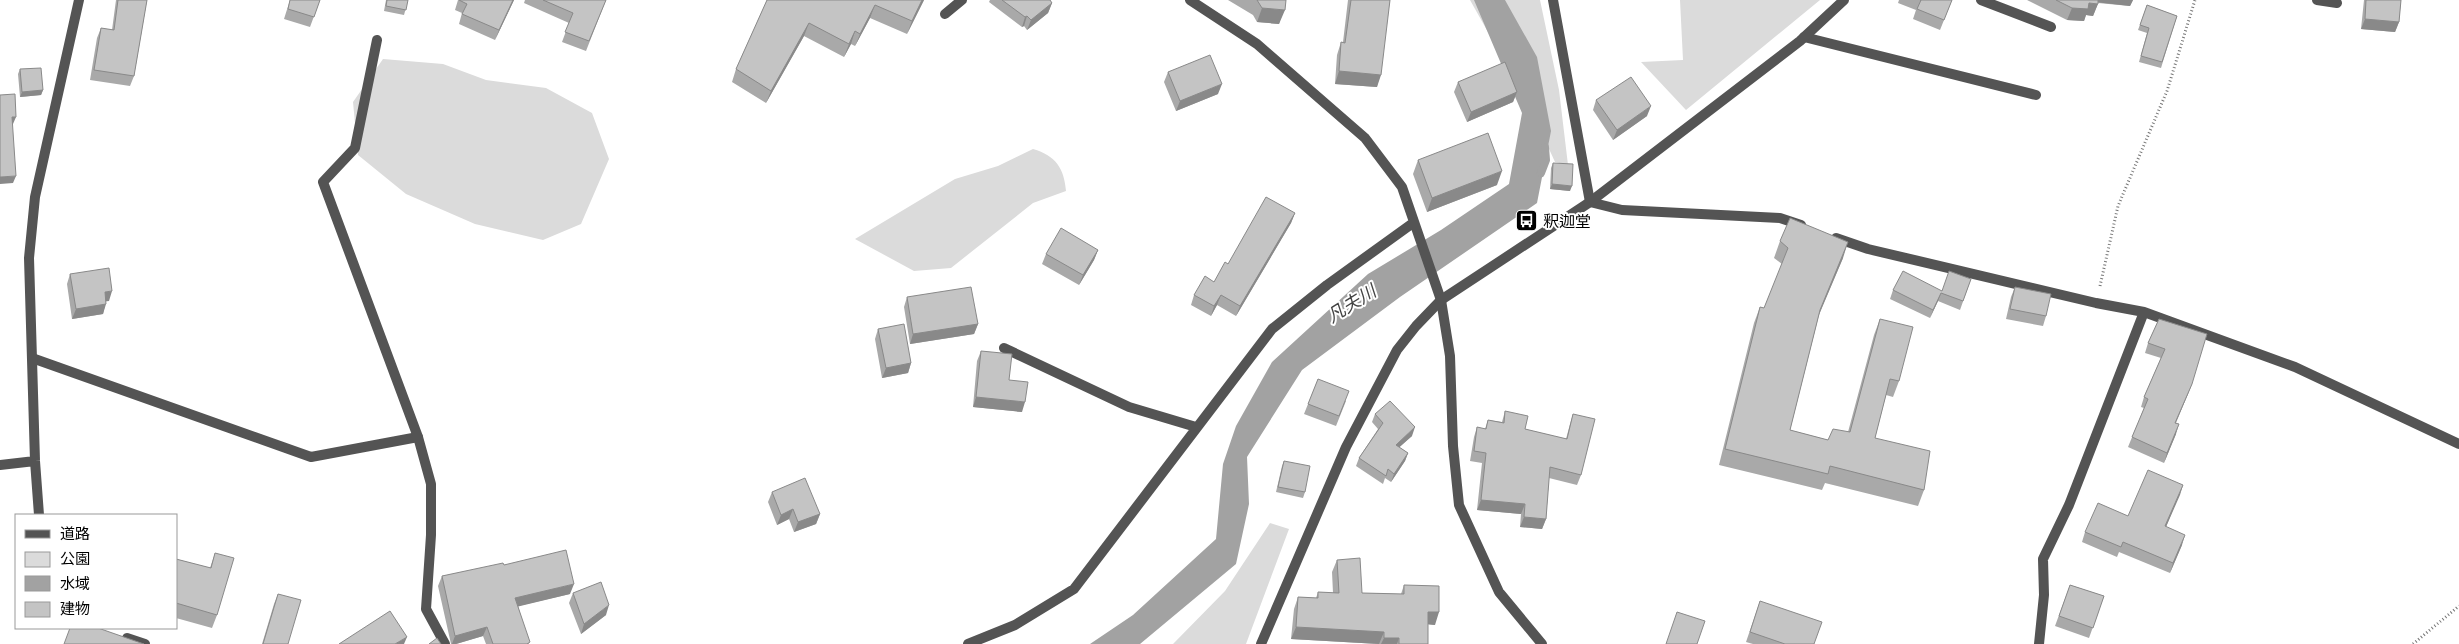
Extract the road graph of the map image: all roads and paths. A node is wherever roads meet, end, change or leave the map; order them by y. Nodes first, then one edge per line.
1 (79, 0) edge
2 (960, 0) edge
3 (1190, 0) edge
4 (1553, 0) edge
5 (1844, 0) edge
6 (1981, 0) edge
7 (2195, 0) edge
8 (2317, 0) edge
9 (2337, 3) dead end
10 (945, 14) dead end
11 (2051, 27) dead end
12 (1804, 37) junction
13 (377, 40) dead end
14 (2036, 96) dead end
15 (1590, 202) junction
16 (1413, 223) junction
17 (1441, 300) junction
18 (2096, 303) junction
19 (2144, 312) junction
20 (1004, 348) dead end
21 (32, 358) junction
22 (1196, 427) junction
23 (418, 437) junction
24 (2459, 444) edge
25 (35, 461) junction
26 (0, 465) edge
27 (39, 514) edge
28 (2459, 606) edge
29 (116, 635) edge
30 (145, 644) edge
31 (445, 644) edge
32 (968, 644) edge
33 (1261, 644) edge
34 (1542, 644) edge
35 (2039, 644) edge
36 (2413, 644) edge

1 - 21 street
2 - 10 street
3 - 16 street
4 - 15 street
5 - 12 street
6 - 11 street
7 - 18 path
8 - 9 street
12 - 14 street
12 - 15 street
13 - 23 street
15 - 17 street
15 - 18 street
16 - 17 street
16 - 22 street
17 - 33 street
17 - 34 street
18 - 19 street
19 - 24 street
19 - 35 street
20 - 22 street
21 - 23 street
21 - 25 street
22 - 32 street
23 - 31 street
25 - 26 street
25 - 27 street
28 - 36 path
29 - 30 street

